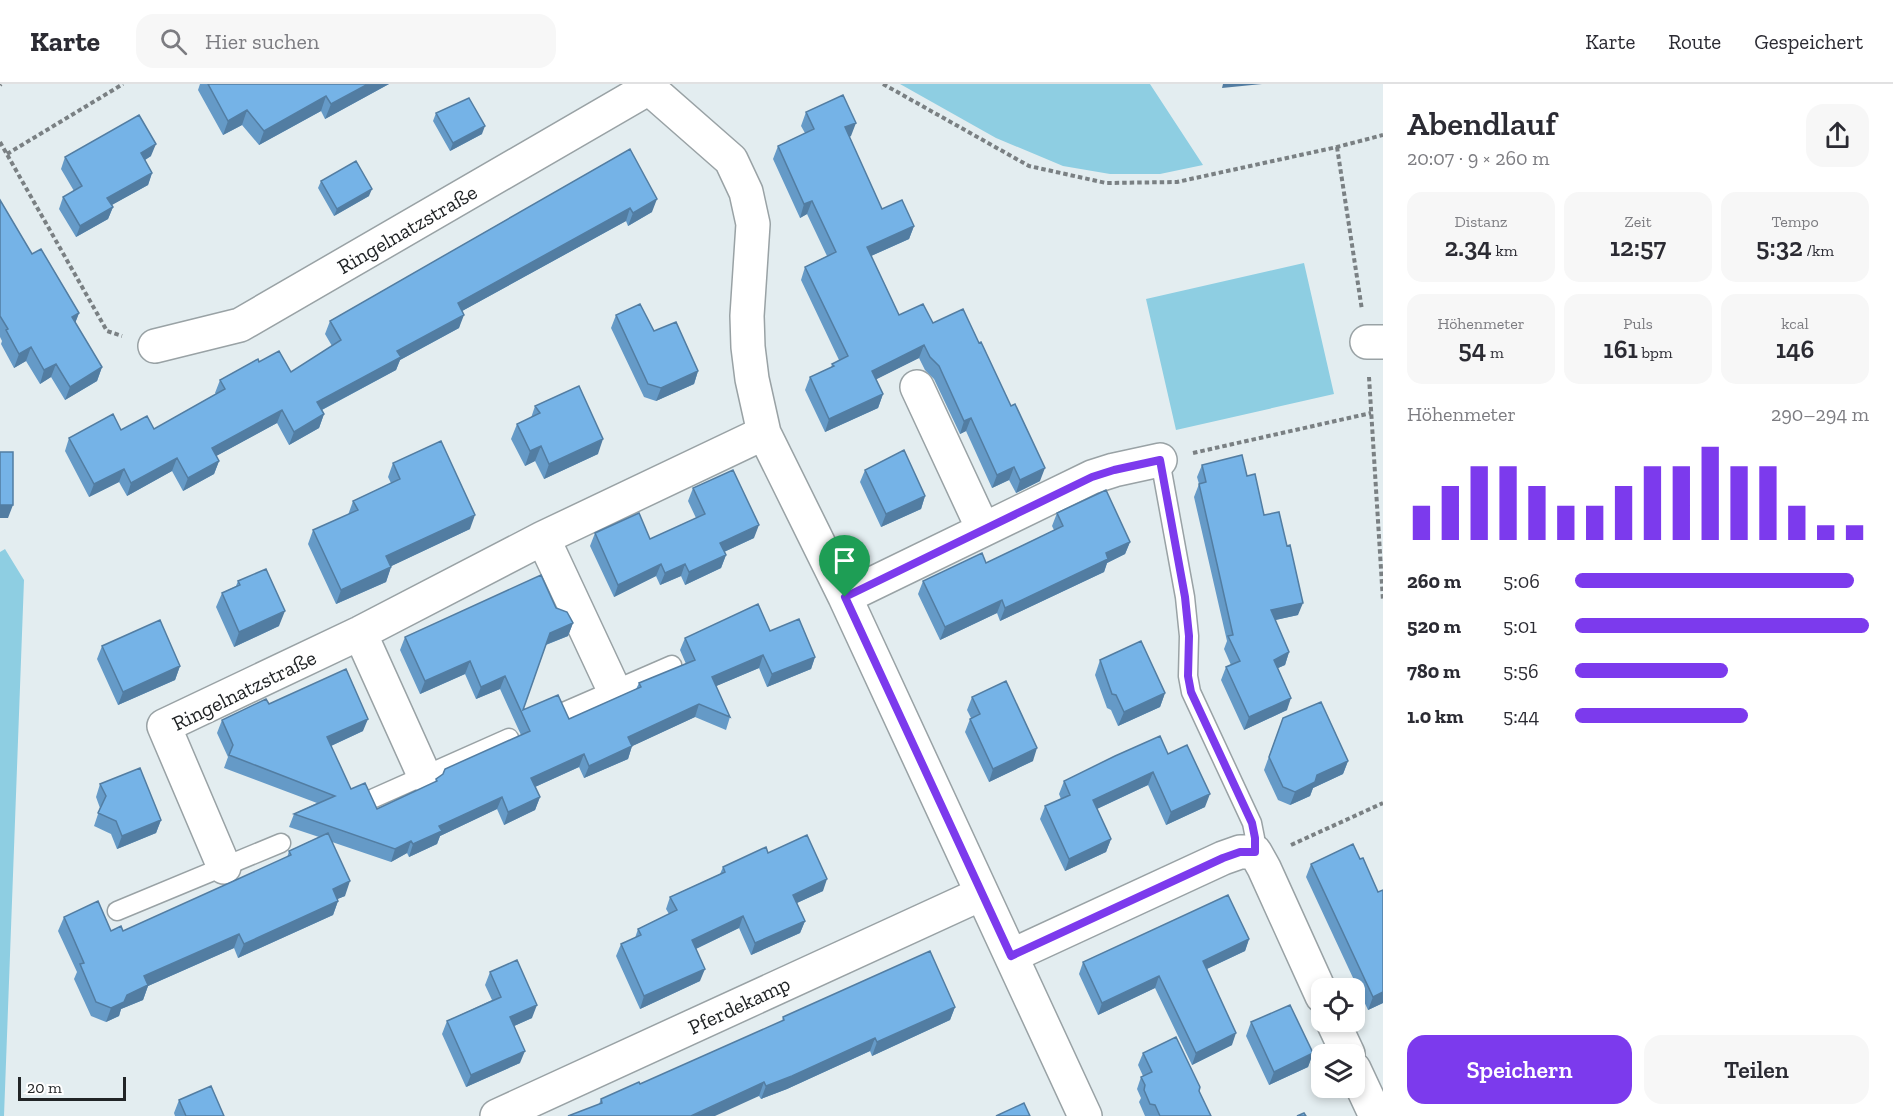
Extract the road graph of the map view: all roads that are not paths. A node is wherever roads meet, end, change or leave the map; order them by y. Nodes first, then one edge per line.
1 (649, 86) edge
2 (155, 346) road end
3 (917, 387) dead end
4 (764, 433) junction
5 (1160, 460) joint
6 (983, 529) junction
7 (543, 538) junction
8 (845, 597) junction
9 (360, 633) junction
10 (672, 664) dead end
11 (614, 690) junction
12 (566, 711) edge
13 (509, 738) edge
14 (424, 775) junction
15 (374, 798) edge
16 (281, 843) dead end
17 (1255, 852) junction
18 (224, 867) junction
19 (981, 894) junction
20 (117, 910) dead end
21 (1011, 956) junction
22 (1314, 978) edge
23 (1365, 1092) edge
24 (497, 1116) edge
25 (1085, 1116) edge
26 (1376, 1116) edge

1 - 2 street, Ringelnatzstraße
1 - 4 street, Ringelnatzstraße
3 - 6 street
4 - 7 street, Ringelnatzstraße
4 - 8 street, Ringelnatzstraße
5 - 6 street
5 - 17 lane
6 - 8 street
7 - 9 street, Ringelnatzstraße
7 - 11 street
8 - 19 street, Ringelnatzstraße
9 - 14 street
9 - 18 street, Ringelnatzstraße
10 - 11 lane
11 - 12 lane
13 - 14 lane
14 - 15 lane
16 - 18 lane
17 - 21 street
17 - 22 street
18 - 20 lane
19 - 21 street, Ringelnatzstraße
19 - 24 street, Pferdekamp
21 - 25 street, Ringelnatzstraße
23 - 26 street

